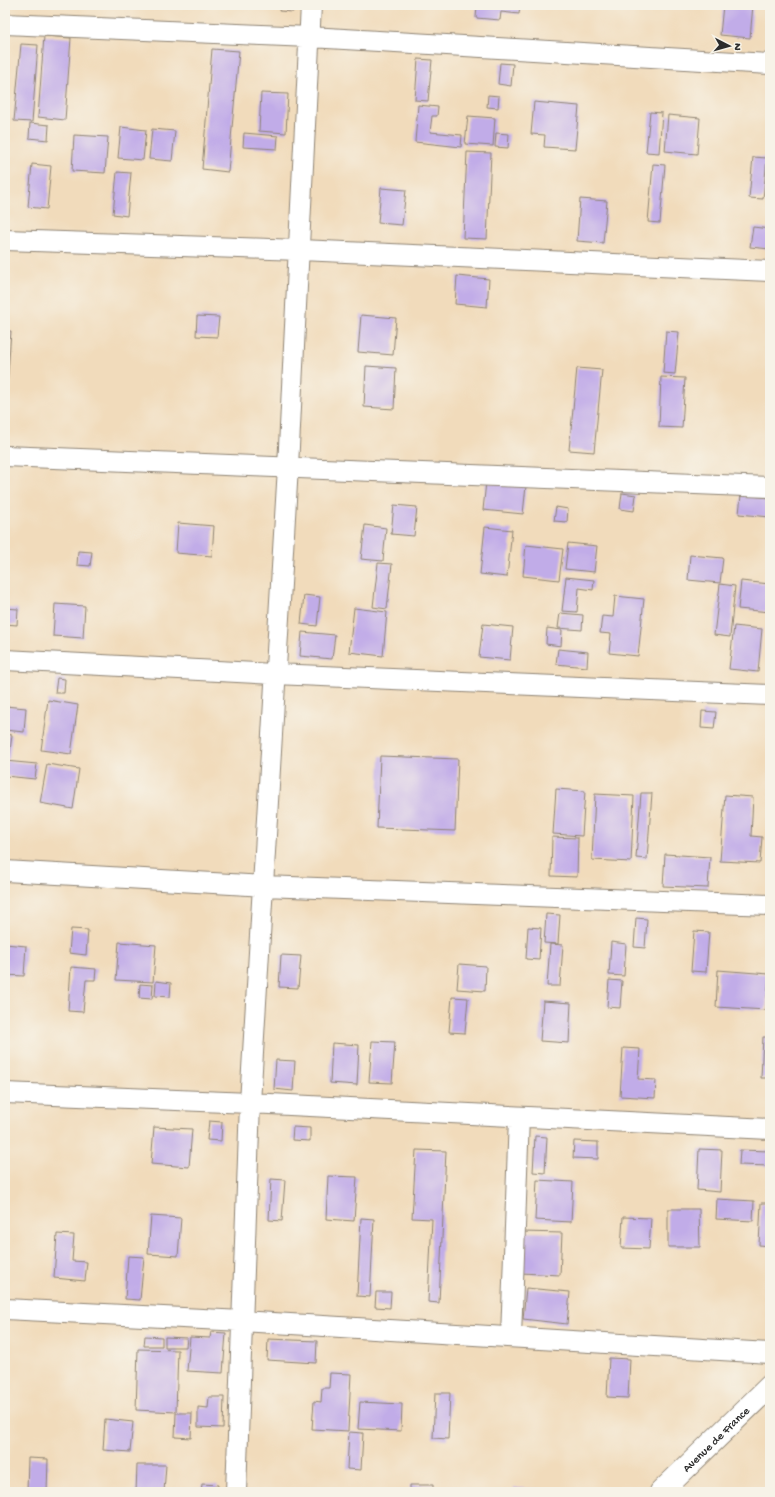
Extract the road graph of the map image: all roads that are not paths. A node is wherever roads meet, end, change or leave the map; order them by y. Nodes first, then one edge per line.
1 (311, 5) edge
2 (5, 24) edge
3 (310, 37) junction
4 (770, 64) edge
5 (5, 240) edge
6 (300, 250) junction
7 (770, 271) edge
8 (5, 456) edge
9 (288, 467) junction
10 (770, 487) edge
11 (5, 660) edge
12 (275, 674) junction
13 (770, 695) edge
14 (5, 871) edge
15 (264, 886) junction
16 (770, 905) edge
17 (5, 1093) edge
18 (250, 1103) junction
19 (519, 1117) junction
20 (770, 1129) edge
21 (5, 1310) edge
22 (242, 1321) junction
23 (511, 1337) junction
24 (770, 1352) edge
25 (770, 1386) edge
26 (236, 1492) edge
27 (661, 1492) edge

1 - 3 street
2 - 3 street
3 - 4 street
3 - 6 street
5 - 6 street
6 - 7 street
6 - 9 street
8 - 9 street
9 - 10 street
9 - 12 street
11 - 12 street
12 - 13 street
12 - 15 street
14 - 15 street
15 - 16 street
15 - 18 street
17 - 18 street
18 - 19 street
18 - 22 street
19 - 20 street
19 - 23 street
21 - 22 street
22 - 23 street
22 - 26 street
23 - 24 street
25 - 27 main road, Avenue de France

